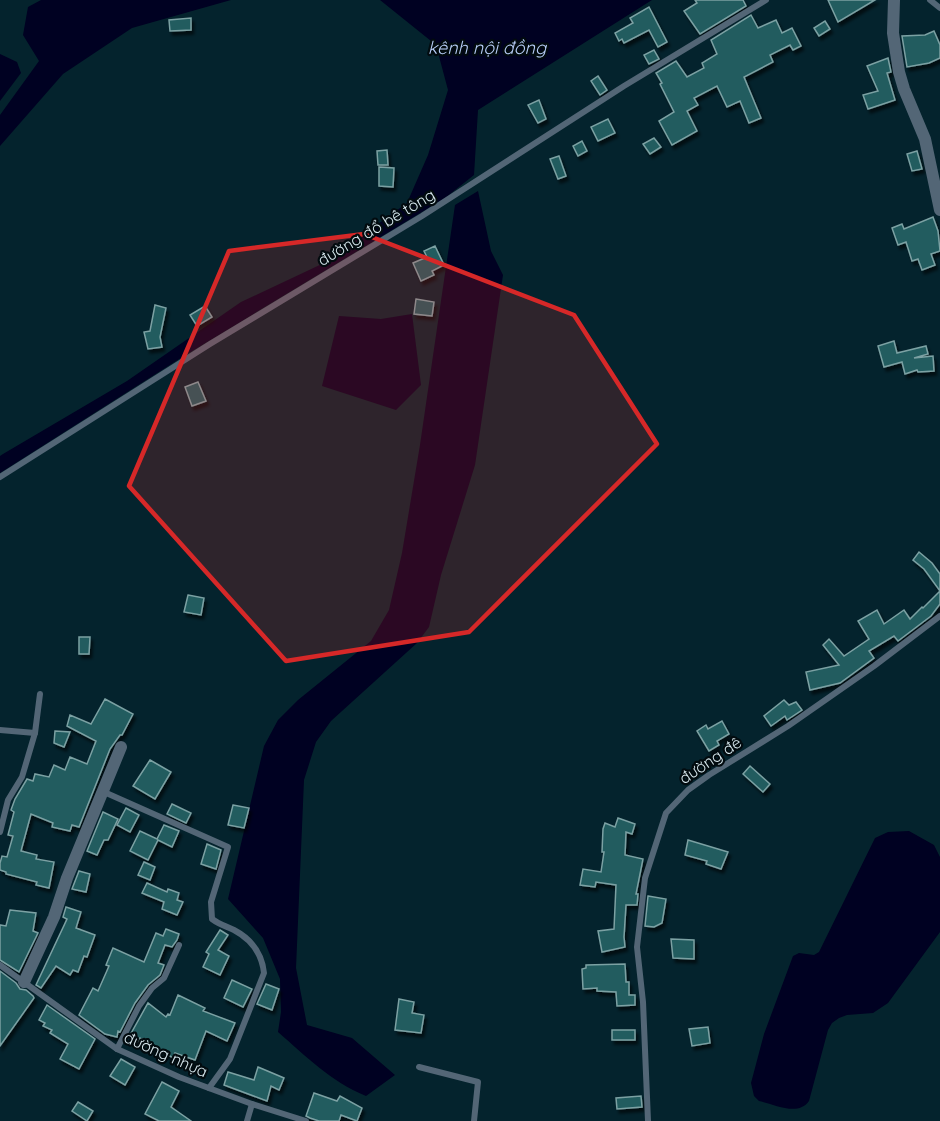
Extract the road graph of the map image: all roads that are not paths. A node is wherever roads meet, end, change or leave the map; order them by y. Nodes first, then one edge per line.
1 (766, 0) edge
2 (894, 0) edge
3 (930, 0) edge
4 (940, 8) edge
5 (940, 210) edge
6 (0, 477) edge
7 (940, 616) edge
8 (40, 694) dead end
9 (0, 730) edge
10 (35, 733) junction
11 (121, 747) dead end
12 (104, 792) junction
13 (0, 832) edge
14 (179, 945) dead end
15 (0, 965) edge
16 (24, 982) junction
17 (117, 1049) junction
18 (419, 1067) dead end
19 (209, 1088) junction
20 (252, 1104) junction
21 (247, 1121) edge
22 (306, 1121) edge
23 (474, 1121) edge
24 (648, 1121) edge

1 - 6 lane, đường đổ bê tông
2 - 5 street
3 - 4 lane
7 - 24 lane, đường đê
8 - 10 lane
9 - 10 lane
10 - 13 lane
11 - 12 street
12 - 16 street
12 - 19 lane
14 - 17 lane
15 - 16 lane, đường nhựa
16 - 17 lane, đường nhựa
17 - 19 lane, đường nhựa
18 - 23 lane
19 - 20 lane, đường nhựa
20 - 21 lane
20 - 22 lane, đường nhựa

